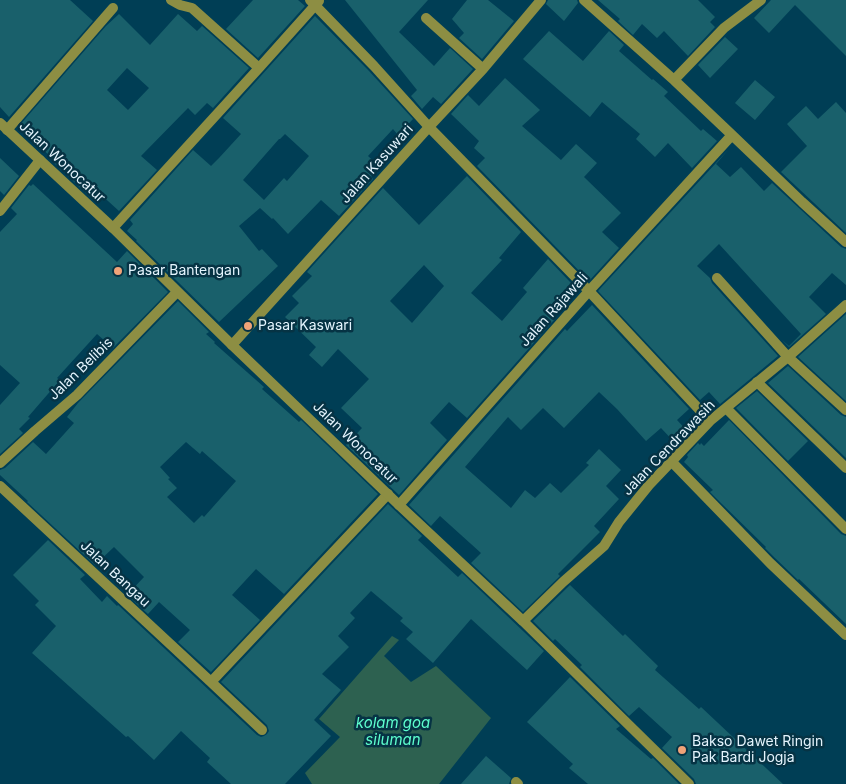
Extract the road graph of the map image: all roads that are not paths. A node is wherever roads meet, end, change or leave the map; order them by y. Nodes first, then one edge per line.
1 (171, 0) edge
2 (542, 0) edge
3 (584, 0) edge
4 (761, 0) edge
5 (315, 2) edge
6 (112, 8) dead end
7 (426, 18) dead end
8 (259, 68) junction
9 (483, 69) junction
10 (674, 80) junction
11 (4, 126) edge
12 (428, 128) junction
13 (732, 135) junction
14 (40, 160) junction
15 (0, 211) edge
16 (113, 228) junction
17 (846, 242) edge
18 (717, 278) dead end
19 (589, 291) junction
20 (177, 292) junction
21 (844, 311) edge
22 (232, 346) junction
23 (788, 357) junction
24 (757, 382) junction
25 (726, 408) junction
26 (846, 410) edge
27 (710, 421) junction
28 (671, 461) junction
29 (0, 463) edge
30 (846, 468) edge
31 (0, 486) edge
32 (388, 494) junction
33 (399, 505) junction
34 (846, 529) edge
35 (523, 621) junction
36 (846, 635) edge
37 (212, 682) junction
38 (262, 730) dead end
39 (689, 784) edge

1 - 8 street
2 - 9 street, Jalan Kasuwari
3 - 10 street
4 - 10 street
5 - 8 street
5 - 12 street
6 - 11 street
7 - 9 street
8 - 16 street
9 - 12 street, Jalan Kasuwari
10 - 13 street
11 - 14 street, Jalan Wonocatur
12 - 19 street
12 - 22 street, Jalan Kasuwari
13 - 17 street
13 - 19 street, Jalan Rajawali
14 - 15 street
14 - 16 street, Jalan Wonocatur
16 - 20 street, Jalan Wonocatur
18 - 23 street
19 - 27 street
19 - 33 street, Jalan Rajawali
20 - 22 street, Jalan Wonocatur
20 - 29 street, Jalan Belibis
21 - 23 street, Jalan Cendrawasih
22 - 32 street, Jalan Wonocatur
23 - 24 street, Jalan Cendrawasih
23 - 26 street
24 - 25 street, Jalan Cendrawasih
24 - 30 street
25 - 27 street, Jalan Cendrawasih
25 - 34 street
27 - 28 street, Jalan Cendrawasih
28 - 35 street, Jalan Cendrawasih
28 - 36 street
31 - 37 street, Jalan Bangau
32 - 33 street, Jalan Wonocatur
32 - 37 street
33 - 35 street, Jalan Wonocatur
35 - 39 street, Jalan Wonocatur
37 - 38 street, Jalan Bangau

